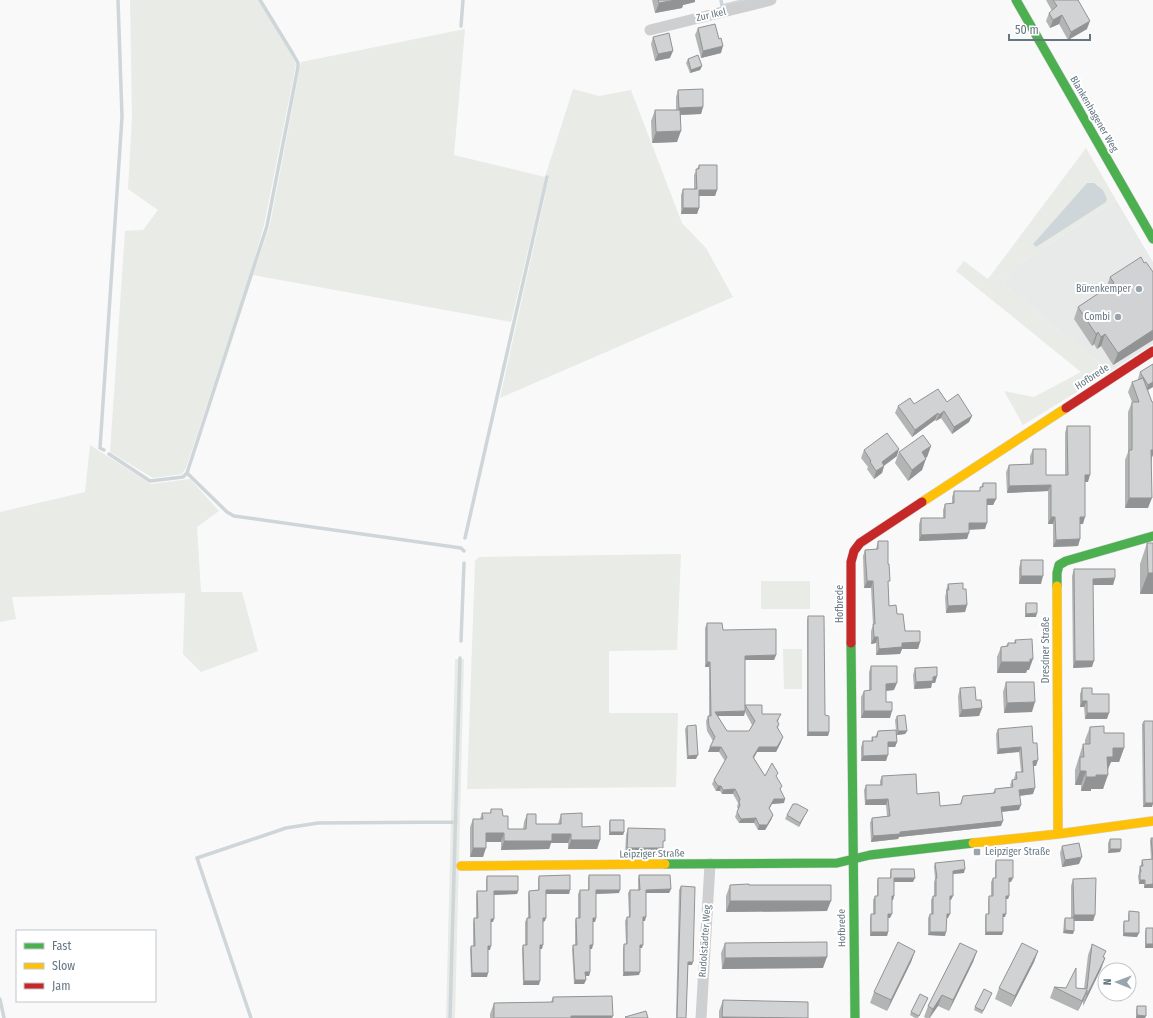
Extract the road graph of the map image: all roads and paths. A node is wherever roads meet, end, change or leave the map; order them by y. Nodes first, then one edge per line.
1 (770, 0) edge
2 (1016, 0) edge
3 (650, 30) dead end
4 (1153, 239) edge
5 (1153, 351) edge
6 (1153, 536) edge
7 (1153, 821) edge
8 (1058, 834) junction
9 (852, 859) junction
10 (710, 864) junction
11 (461, 866) dead end
12 (701, 1018) edge
13 (855, 1018) edge

1 - 3 street, Zur Ikel
2 - 4 street, Blankenhagener Weg
5 - 9 street, Hofbrede
6 - 8 street, Dresdner Straße
7 - 8 street, Leipziger Straße
8 - 9 street, Leipziger Straße
9 - 10 street, Leipziger Straße
9 - 13 street, Hofbrede
10 - 11 street, Leipziger Straße
10 - 12 street, Rudolstädter Weg

